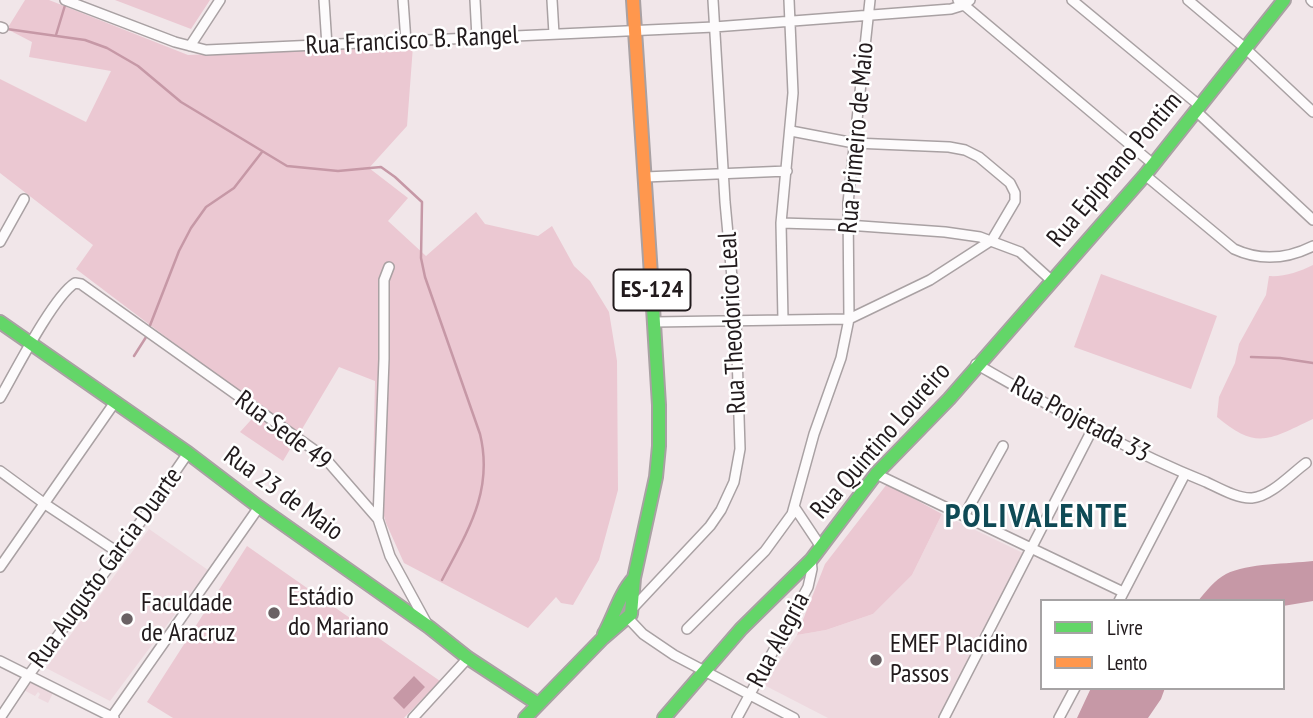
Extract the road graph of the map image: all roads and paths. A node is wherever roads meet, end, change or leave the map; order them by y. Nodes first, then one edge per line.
1 (65, 0) edge
2 (220, 0) edge
3 (324, 0) edge
4 (403, 0) edge
5 (475, 0) edge
6 (552, 0) edge
7 (634, 0) edge
8 (713, 0) edge
9 (789, 0) edge
10 (870, 0) edge
11 (1072, 0) edge
12 (1188, 0) edge
13 (1283, 0) edge
14 (964, 2) edge
15 (868, 16) junction
16 (790, 21) junction
17 (714, 27) junction
18 (635, 31) junction
19 (554, 34) junction
20 (477, 38) junction
21 (406, 42) junction
22 (190, 46) junction
23 (327, 46) junction
24 (1245, 48) junction
25 (1198, 108) junction
26 (1313, 112) edge
27 (791, 131) junction
28 (854, 143) junction
29 (1149, 169) junction
30 (787, 171) junction
31 (723, 174) junction
32 (645, 177) junction
33 (24, 199) dead end
34 (1313, 220) edge
35 (781, 223) junction
36 (847, 225) junction
37 (992, 240) junction
38 (0, 242) edge
39 (1313, 246) edge
40 (389, 267) dead end
41 (1051, 280) junction
42 (849, 319) junction
43 (783, 320) junction
44 (736, 321) junction
45 (0, 322) edge
46 (654, 323) junction
47 (31, 344) junction
48 (976, 365) junction
49 (0, 398) edge
50 (115, 402) junction
51 (1092, 430) junction
52 (1003, 446) dead end
53 (188, 453) junction
54 (1306, 463) dead end
55 (0, 471) edge
56 (876, 474) junction
57 (1185, 474) junction
58 (45, 505) junction
59 (259, 507) junction
60 (794, 508) junction
61 (964, 516) junction
62 (377, 519) junction
63 (821, 547) junction
64 (1031, 550) junction
65 (119, 553) junction
66 (811, 560) junction
67 (0, 566) edge
68 (1121, 596) edge
69 (627, 612) junction
70 (429, 627) junction
71 (687, 629) dead end
72 (468, 658) junction
73 (0, 661) edge
74 (699, 668) junction
75 (28, 676) junction
76 (1074, 690) edge
77 (749, 695) junction
78 (538, 704) junction
79 (1, 718) edge
80 (112, 718) edge
81 (413, 718) edge
82 (525, 718) edge
83 (664, 718) edge
84 (737, 718) edge
85 (794, 718) edge
86 (944, 718) edge
87 (1059, 718) edge

1 - 22 street, Rua Francisco B. Rangel
2 - 22 street
3 - 23 street
4 - 21 street
5 - 20 street
6 - 19 street
7 - 18 street, ES-124
8 - 17 street, Rua Theodorico Leal
9 - 16 street
10 - 15 street, Rua Primeiro de Maio
11 - 25 street
12 - 24 street
13 - 24 street, Rua Epiphano Pontim
14 - 15 street, Rua Francisco B. Rangel
14 - 29 street
15 - 16 street, Rua Francisco B. Rangel
15 - 28 street, Rua Primeiro de Maio
16 - 17 street, Rua Francisco B. Rangel
16 - 27 street
17 - 18 street, Rua Francisco B. Rangel
17 - 31 street, Rua Theodorico Leal
18 - 19 street, Rua Francisco B. Rangel
18 - 32 street, ES-124
19 - 20 street, Rua Francisco B. Rangel
20 - 21 street, Rua Francisco B. Rangel
21 - 23 street, Rua Francisco B. Rangel
22 - 23 street, Rua Francisco B. Rangel
24 - 25 street, Rua Epiphano Pontim
24 - 26 street
25 - 29 street, Rua Epiphano Pontim
25 - 34 street
27 - 28 street
27 - 30 street
28 - 36 street, Rua Primeiro de Maio
28 - 37 street
29 - 39 street
29 - 41 street, Rua Epiphano Pontim
30 - 31 street
30 - 35 street
31 - 32 street
31 - 44 street, Rua Theodorico Leal
32 - 46 street, ES-124
33 - 38 street
35 - 36 street
35 - 43 street
36 - 37 street
36 - 42 street, Rua Primeiro de Maio
37 - 41 street
37 - 42 street
40 - 62 street
41 - 48 street, Rua Epiphano Pontim
42 - 43 street
42 - 60 street, Rua Primeiro de Maio
43 - 44 street
44 - 46 street
44 - 69 street, Rua Theodorico Leal
45 - 47 street, Rua 23 de Maio
46 - 69 street, ES-124
47 - 49 street
47 - 50 street, Rua 23 de Maio
47 - 62 street, Rua Sede 49
48 - 51 street, Rua Projetada 33
48 - 56 street, Rua Quintino Loureiro
50 - 53 street, Rua 23 de Maio
50 - 58 street
51 - 57 street, Rua Projetada 33
51 - 64 street
52 - 61 street
53 - 59 street, Rua 23 de Maio
53 - 65 street, Rua Augusto Garcia Duarte
54 - 57 street, Rua Projetada 33
55 - 58 street
56 - 61 street
56 - 63 street, Rua Quintino Loureiro
57 - 68 street
58 - 65 street
58 - 67 street
59 - 70 street, Rua 23 de Maio
59 - 80 street
60 - 63 street, Rua Quintino Loureiro
60 - 71 street, Rua Primeiro de Maio
61 - 64 street
62 - 70 street, Rua Sede 49
63 - 66 street, Rua Quintino Loureiro
64 - 68 street
64 - 86 street
65 - 75 street, Rua Augusto Garcia Duarte
66 - 74 street, Rua Quintino Loureiro
66 - 77 street, Rua Alegria
69 - 74 street
69 - 78 street, ES-124
70 - 72 street, Rua 23 de Maio
72 - 78 street, Rua 23 de Maio
72 - 81 street
73 - 75 street
74 - 77 street
74 - 83 street, Rua Quintino Loureiro
75 - 79 street, Rua Augusto Garcia Duarte
75 - 80 street
76 - 87 street
77 - 84 street, Rua Alegria
77 - 85 street
78 - 82 street, ES-124

